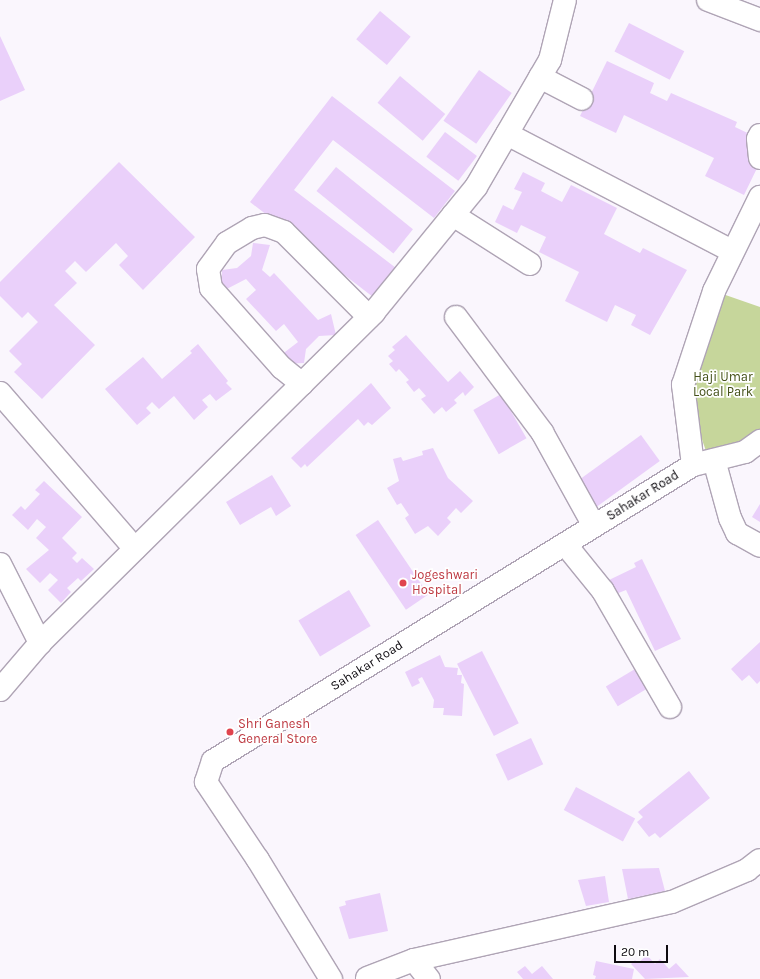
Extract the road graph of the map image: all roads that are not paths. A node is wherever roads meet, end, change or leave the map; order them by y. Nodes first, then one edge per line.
1 (566, 0) edge
2 (708, 0) edge
3 (760, 20) edge
4 (540, 77) junction
5 (582, 99) dead end
6 (507, 134) junction
7 (760, 135) edge
8 (760, 158) edge
9 (760, 197) edge
10 (453, 215) junction
11 (732, 251) junction
12 (530, 264) dead end
13 (456, 317) dead end
14 (368, 318) junction
15 (302, 384) junction
16 (0, 393) edge
17 (755, 450) edge
18 (704, 462) junction
19 (594, 526) junction
20 (565, 544) junction
21 (760, 546) edge
22 (135, 548) junction
23 (0, 564) edge
24 (40, 643) junction
25 (0, 690) edge
26 (670, 707) dead end
27 (760, 860) edge
28 (414, 960) junction
29 (367, 978) dead end
30 (331, 979) edge
31 (429, 979) edge

1 - 4 street
2 - 3 street
4 - 5 street
4 - 6 street
6 - 10 street
6 - 11 street
7 - 8 street
9 - 11 street
10 - 12 street
10 - 14 street
11 - 18 street
13 - 19 street
14 - 15 street
14 - 15 street
15 - 22 street
16 - 22 street
17 - 18 street, Sahakar Road
18 - 19 street, Sahakar Road
18 - 21 street
19 - 20 street, Sahakar Road
20 - 26 street
20 - 30 street, Sahakar Road
22 - 24 street
23 - 24 street
24 - 25 street
27 - 28 street
28 - 29 street
28 - 31 street

